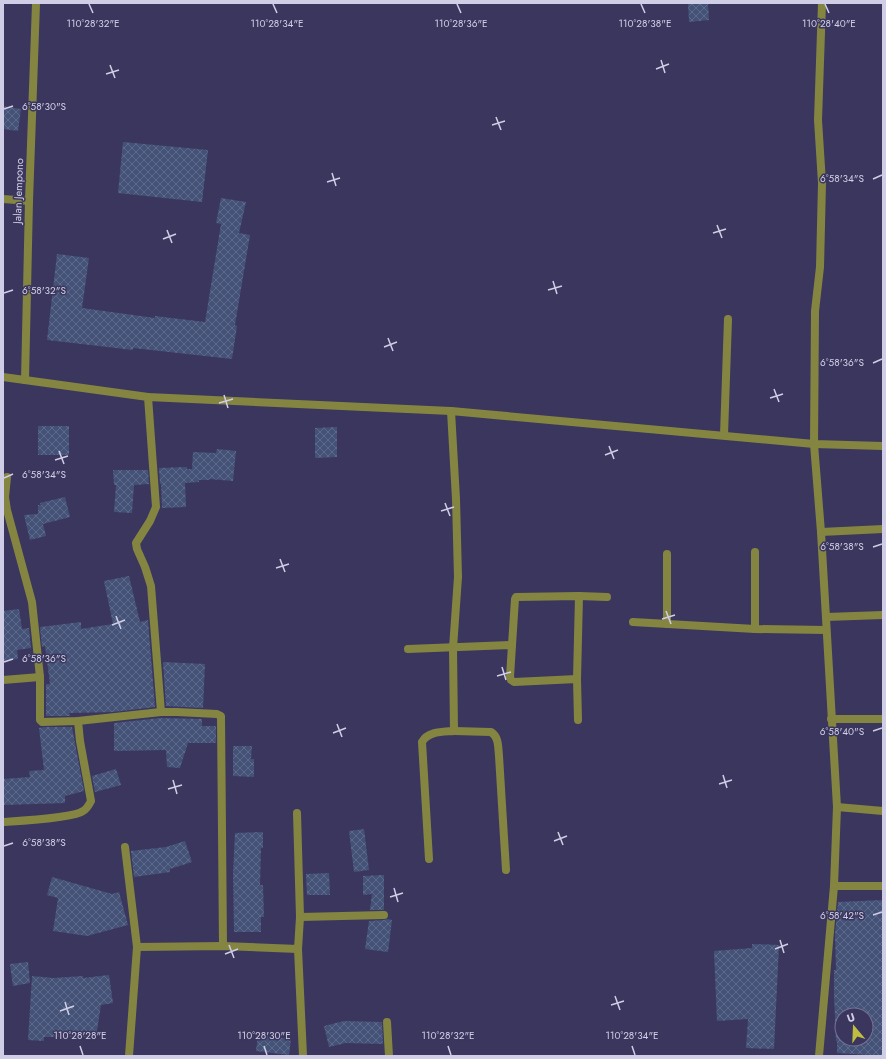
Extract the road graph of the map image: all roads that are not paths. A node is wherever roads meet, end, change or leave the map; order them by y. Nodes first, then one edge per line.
1 (36, 3) edge
2 (822, 3) edge
3 (3, 199) edge
4 (29, 201) junction
5 (728, 319) dead end
6 (3, 376) edge
7 (25, 380) junction
8 (148, 397) junction
9 (451, 411) junction
10 (724, 435) junction
11 (814, 444) junction
12 (883, 446) edge
13 (7, 477) dead end
14 (883, 529) edge
15 (820, 532) junction
16 (755, 552) dead end
17 (667, 554) dead end
18 (579, 596) junction
19 (607, 597) dead end
20 (883, 615) edge
21 (826, 617) junction
22 (633, 622) dead end
23 (667, 624) junction
24 (755, 629) junction
25 (826, 630) junction
26 (512, 645) junction
27 (453, 648) junction
28 (408, 649) dead end
29 (40, 677) junction
30 (3, 680) edge
31 (577, 680) junction
32 (161, 712) junction
33 (831, 719) junction
34 (883, 719) edge
35 (578, 720) dead end
36 (78, 721) junction
37 (454, 730) junction
38 (837, 807) junction
39 (883, 811) edge
40 (298, 813) dead end
41 (3, 822) edge
42 (125, 847) dead end
43 (429, 859) dead end
44 (506, 870) dead end
45 (834, 886) junction
46 (883, 886) edge
47 (384, 915) dead end
48 (300, 917) junction
49 (223, 946) junction
50 (137, 947) junction
51 (298, 949) junction
52 (387, 1022) dead end
53 (129, 1056) edge
54 (303, 1056) edge
55 (389, 1056) edge
56 (819, 1056) edge

1 - 4 street, Jalan Jempono
2 - 11 street
3 - 4 street
4 - 7 street, Jalan Jempono
5 - 10 street
6 - 7 street
7 - 8 street
8 - 9 street
8 - 32 street
9 - 10 street
9 - 27 street
10 - 11 street
11 - 12 street
11 - 15 street
13 - 29 street
14 - 15 street
15 - 21 street
16 - 24 street
17 - 23 street
18 - 19 street
18 - 26 street
18 - 31 street
20 - 21 street
21 - 25 street
22 - 23 street
23 - 24 street
24 - 25 street
25 - 33 street
26 - 27 street
26 - 31 street
27 - 28 street
27 - 37 street
29 - 30 street
29 - 36 street
31 - 35 street
32 - 36 street
32 - 49 street
33 - 34 street
33 - 38 street
36 - 41 street
37 - 43 street
37 - 44 street
38 - 39 street
38 - 45 street
40 - 48 street
42 - 50 street
45 - 46 street
45 - 56 street
47 - 48 street
48 - 51 street
49 - 50 street
49 - 51 street
50 - 53 street
51 - 54 street
52 - 55 street

